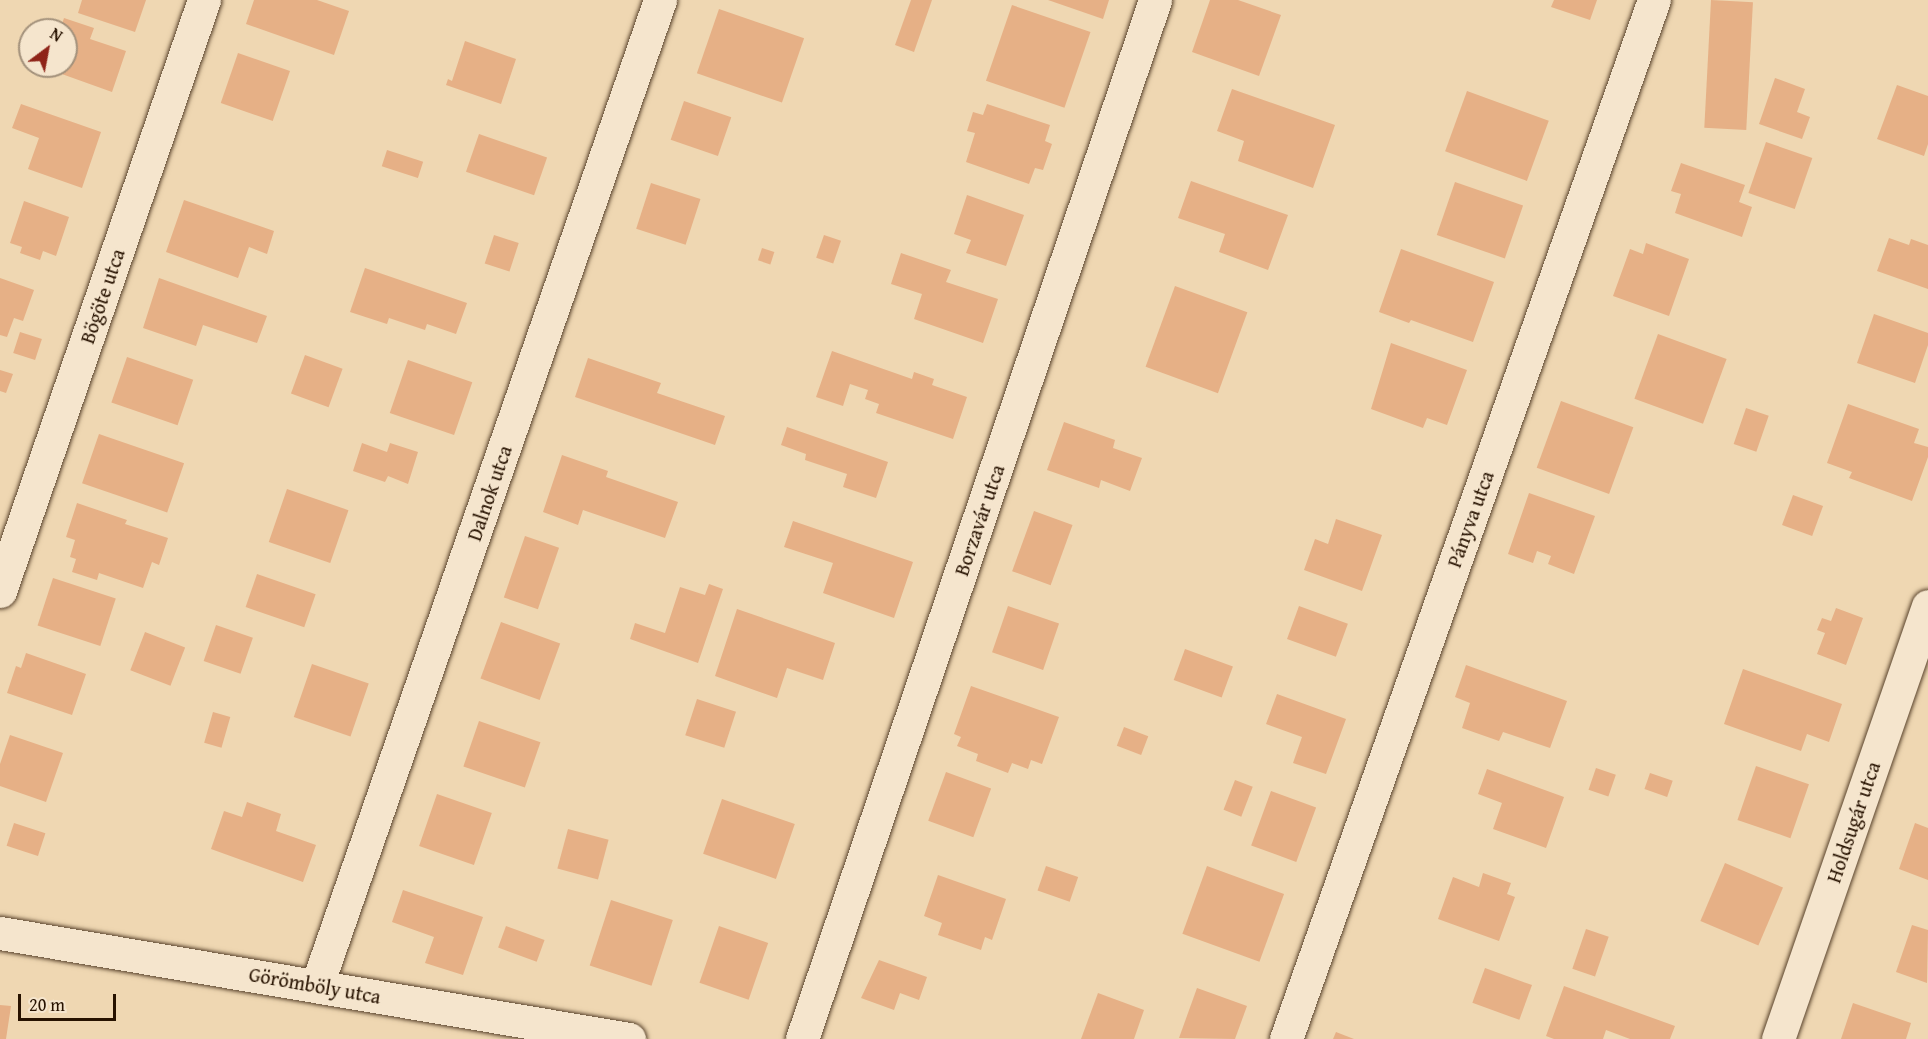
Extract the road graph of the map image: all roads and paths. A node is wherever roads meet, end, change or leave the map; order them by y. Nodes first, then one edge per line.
1 (204, 0) edge
2 (660, 0) edge
3 (1155, 0) edge
4 (1654, 0) edge
5 (0, 591) edge
6 (1928, 606) edge
7 (0, 933) edge
8 (317, 985) junction
9 (630, 1039) edge
10 (802, 1039) edge
11 (1286, 1039) edge
12 (1778, 1039) edge

1 - 5 street, Bögöte utca
2 - 8 street, Dalnok utca
3 - 10 street, Borzavár utca
4 - 11 street, Pányva utca
6 - 12 street, Holdsugár utca
7 - 8 street, Görömböly utca
8 - 9 street, Görömböly utca

